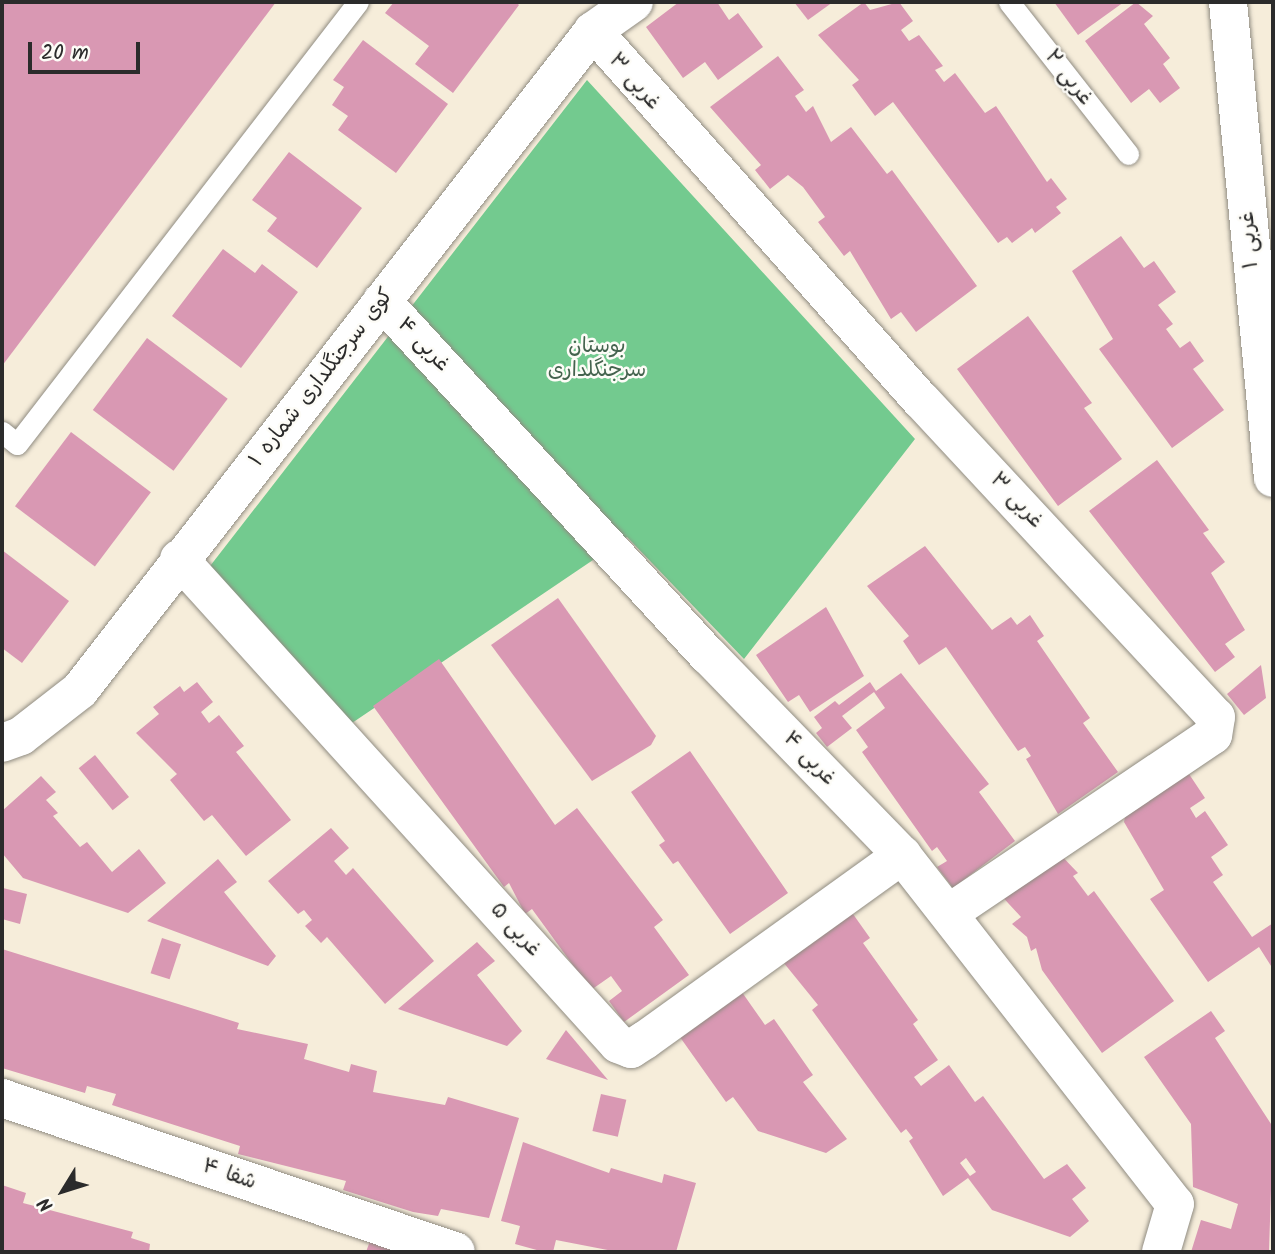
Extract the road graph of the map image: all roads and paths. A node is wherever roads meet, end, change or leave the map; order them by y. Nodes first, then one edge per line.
1 (358, 2) edge
2 (634, 2) edge
3 (1009, 2) edge
4 (1228, 2) edge
5 (593, 31) junction
6 (1128, 154) dead end
7 (382, 301) junction
8 (2, 432) edge
9 (1273, 478) edge
10 (179, 559) junction
11 (2, 743) edge
12 (902, 855) junction
13 (949, 913) junction
14 (2, 1098) edge
15 (456, 1252) edge
16 (1161, 1252) edge

1 - 8 lane
2 - 5 street, کوی سرجنگلداری شماره ۱
3 - 6 lane, غربی ۲
4 - 9 street, غربی ۱
5 - 7 street, کوی سرجنگلداری شماره ۱
5 - 13 street, غربی ۳
7 - 10 street, کوی سرجنگلداری شماره ۱
7 - 12 street, غربی ۴
10 - 11 street, کوی سرجنگلداری شماره ۱
10 - 12 street, غربی ۵
12 - 13 street, غربی ۴
13 - 16 street, غربی ۴
14 - 15 street, شفا ۴

